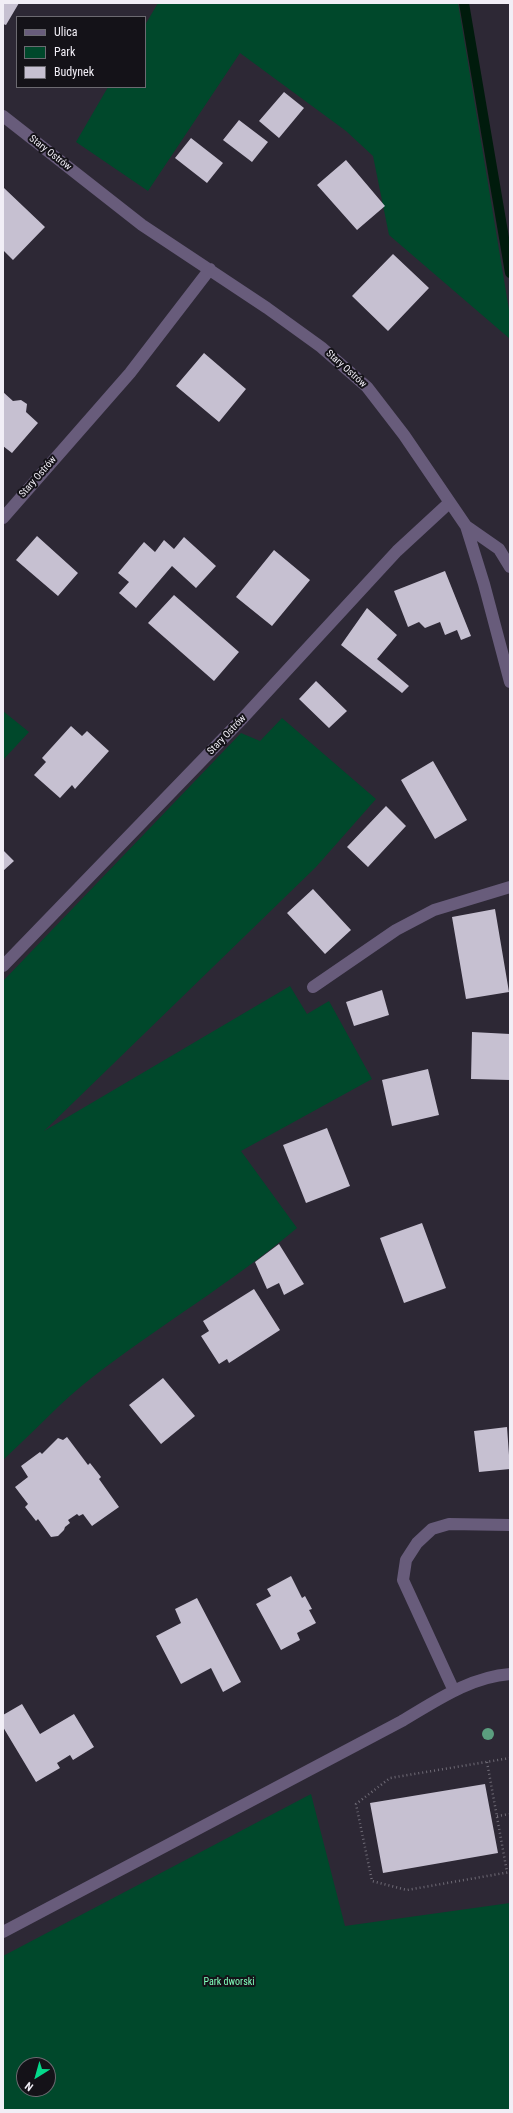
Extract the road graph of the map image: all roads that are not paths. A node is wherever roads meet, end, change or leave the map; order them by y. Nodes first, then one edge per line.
1 (4, 121) edge
2 (210, 269) junction
3 (449, 503) junction
4 (3, 518) edge
5 (466, 526) junction
6 (510, 567) edge
7 (510, 682) edge
8 (510, 887) edge
9 (3, 966) edge
10 (313, 987) dead end
11 (510, 1525) edge
12 (510, 1674) edge
13 (454, 1690) junction
14 (3, 1932) edge

1 - 2 street, Stary Ostrów
2 - 3 street, Stary Ostrów
2 - 4 street, Stary Ostrów
3 - 5 street, Stary Ostrów
3 - 9 street, Stary Ostrów
5 - 6 street, Stary Ostrów
5 - 7 street
8 - 10 street
11 - 13 street
12 - 13 street
13 - 14 street

